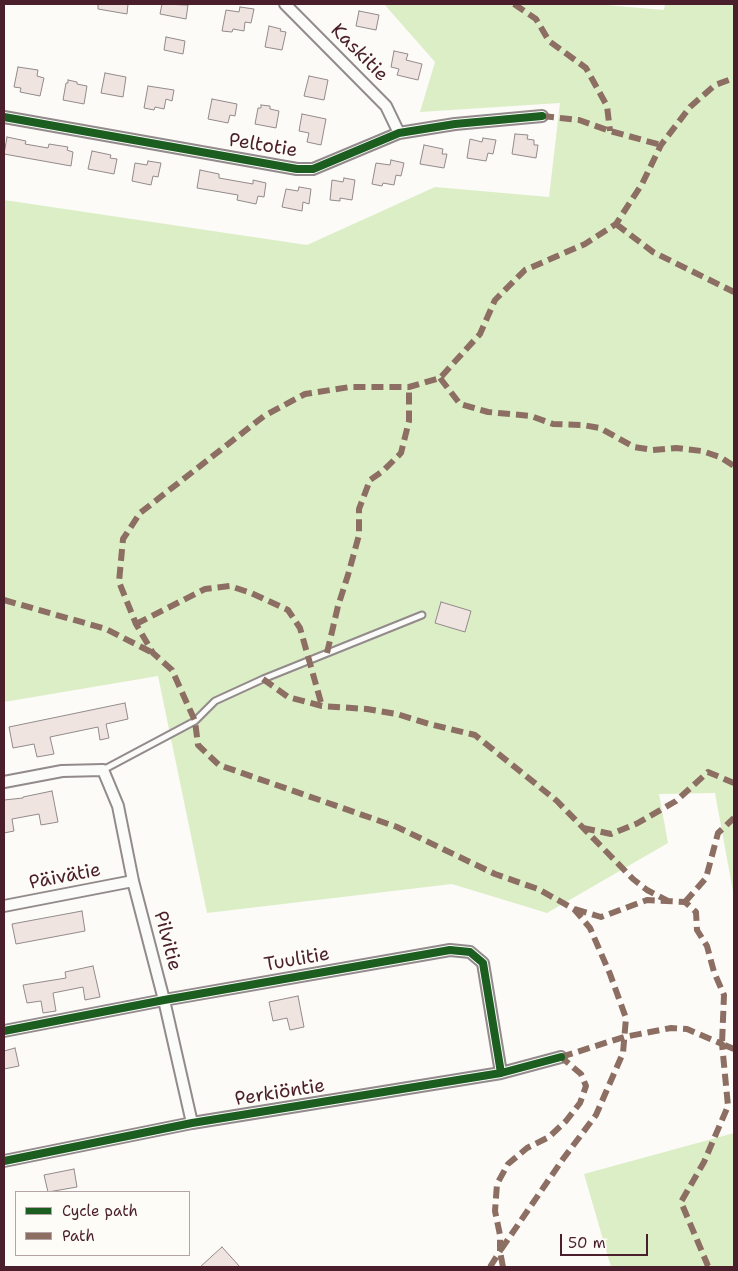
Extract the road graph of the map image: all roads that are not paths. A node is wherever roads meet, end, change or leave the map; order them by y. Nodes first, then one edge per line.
1 (285, 4) edge
2 (542, 116) dead end
3 (4, 117) edge
4 (399, 133) junction
5 (422, 615) dead end
6 (103, 770) junction
7 (4, 782) edge
8 (133, 882) junction
9 (4, 906) edge
10 (164, 1000) junction
11 (4, 1031) edge
12 (562, 1057) dead end
13 (501, 1073) junction
14 (192, 1123) junction
15 (4, 1161) edge

1 - 4 street, Kaskitie
2 - 4 street, Peltotie
3 - 4 street, Peltotie
5 - 6 lane
6 - 7 street
6 - 8 street, Pilvitie
8 - 9 street, Päivätie
8 - 10 street, Pilvitie
10 - 11 street, Tuulitie
10 - 13 street, Tuulitie
10 - 14 street, Pilvitie
12 - 13 street, Perkiöntie
13 - 14 street, Perkiöntie
14 - 15 street, Perkiöntie

